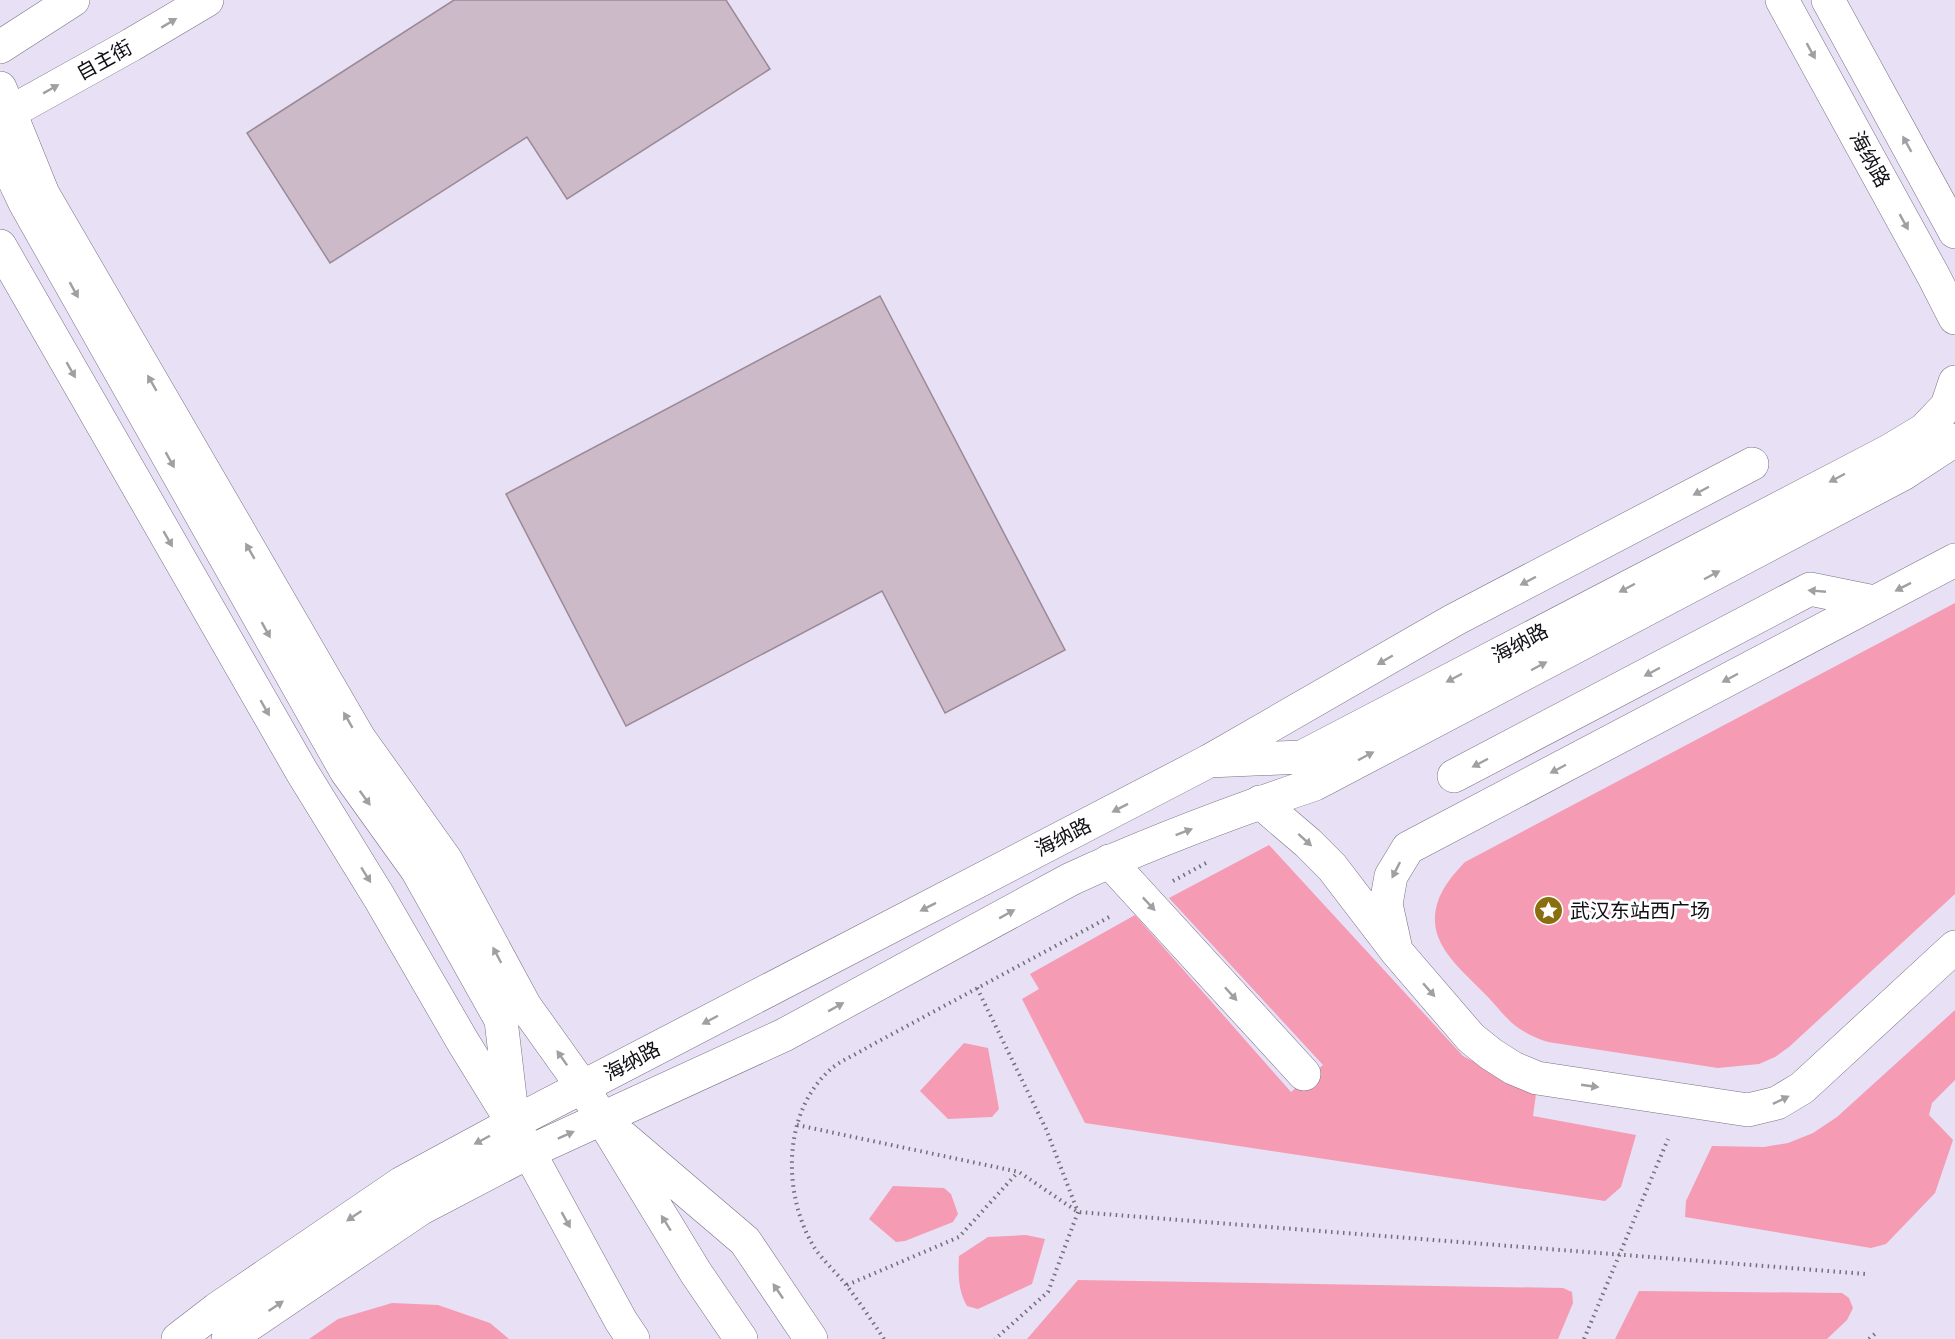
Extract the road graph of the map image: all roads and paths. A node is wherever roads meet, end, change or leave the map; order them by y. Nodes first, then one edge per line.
1 (73, 0) edge
2 (207, 0) edge
3 (1782, 0) edge
4 (1828, 0) edge
5 (0, 47) edge
6 (3, 106) edge
7 (0, 150) edge
8 (1955, 232) edge
9 (0, 246) edge
10 (1955, 318) edge
11 (1952, 398) edge
12 (1955, 440) edge
13 (1752, 464) dead end
14 (1955, 560) edge
15 (1874, 602) junction
16 (1209, 761) junction
17 (1455, 776) dead end
18 (1260, 802) junction
19 (1109, 861) junction
20 (1116, 914) dead end
21 (1955, 947) edge
22 (1397, 952) junction
23 (977, 988) junction
24 (1304, 1074) dead end
25 (582, 1086) junction
26 (602, 1119) junction
27 (513, 1123) junction
28 (797, 1125) junction
29 (1668, 1139) dead end
30 (529, 1152) junction
31 (1019, 1172) junction
32 (1078, 1212) junction
33 (1620, 1255) junction
34 (1866, 1274) dead end
35 (847, 1285) junction
36 (1876, 1333) dead end
37 (178, 1339) edge
38 (228, 1339) edge
39 (633, 1339) edge
40 (741, 1339) edge
41 (811, 1339) edge
42 (884, 1339) edge
43 (995, 1339) edge
44 (1584, 1339) edge
45 (1869, 1339) edge

1 - 5 main road
6 -> 2 main road, 自主街
3 -> 10 main road, 海纳路
8 -> 4 main road, 海纳路
25 -> 6 main road
7 -> 27 main road
9 -> 27 main road
11 -> 16 main road, 海纳路
18 -> 12 main road, 海纳路
13 -> 16 main road
14 -> 15 main road
15 -> 17 main road
15 -> 22 main road
16 -> 25 main road, 海纳路
19 -> 18 main road, 海纳路
18 -> 22 main road
19 -> 24 main road
26 -> 19 main road, 海纳路
20 - 23 path
22 -> 21 main road
23 - 28 path
23 - 32 path
25 - 26 main road
25 - 27 main road, 海纳路
30 -> 26 main road, 海纳路
40 -> 26 main road
41 -> 26 main road
27 - 30 main road
27 -> 37 main road, 海纳路
28 - 31 path
28 - 35 path
29 - 33 path
38 -> 30 main road, 海纳路
30 -> 39 main road
31 - 32 path
31 - 35 path
32 - 33 path
32 - 43 path
33 - 34 path
33 - 44 path
35 - 42 path
36 - 45 path

